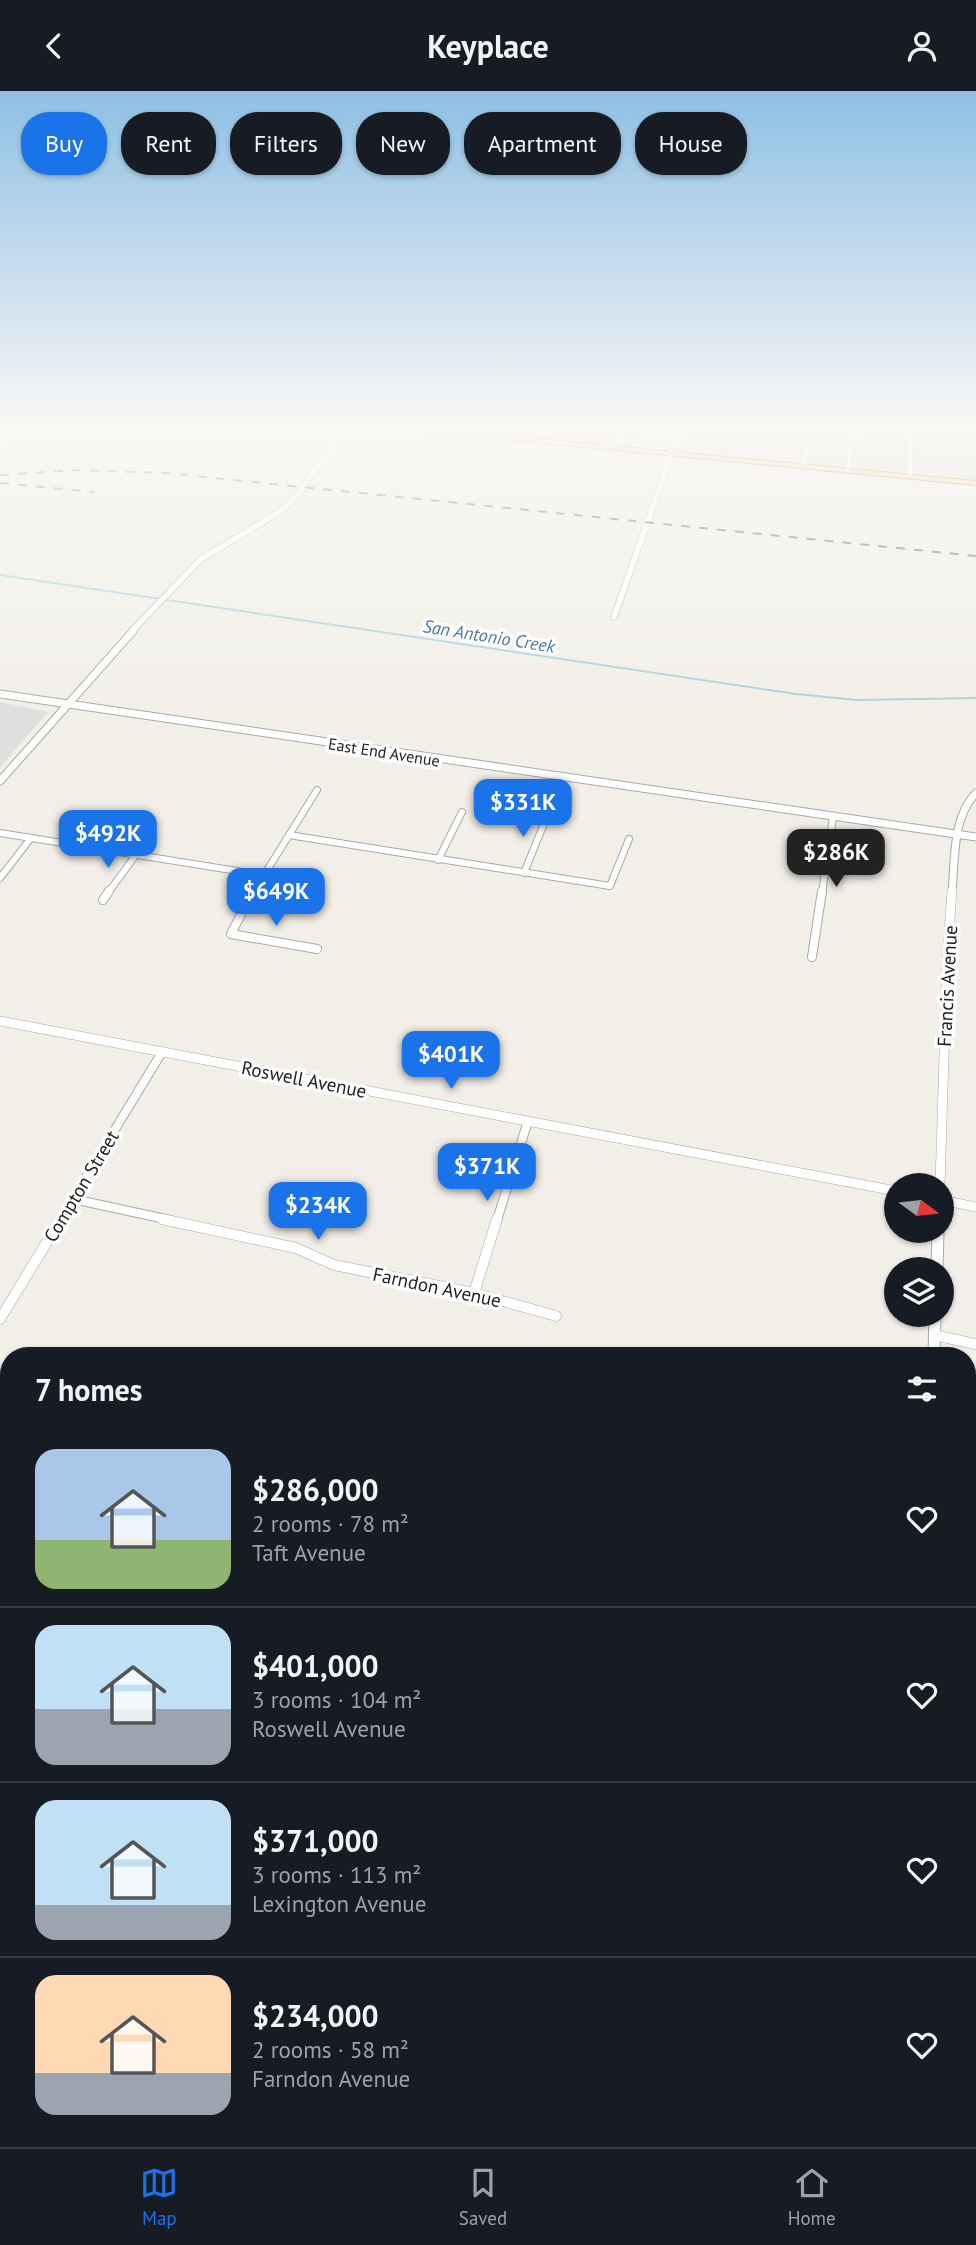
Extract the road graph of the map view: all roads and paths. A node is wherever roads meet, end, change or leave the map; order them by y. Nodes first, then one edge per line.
1 (266, 520) edge
2 (649, 520) edge
3 (614, 617) dead end
4 (0, 695) edge
5 (66, 705) junction
6 (562, 779) junction
7 (0, 781) edge
8 (317, 790) dead end
9 (976, 793) edge
10 (462, 812) dead end
11 (833, 817) junction
12 (0, 833) edge
13 (957, 834) junction
14 (289, 835) junction
15 (976, 837) edge
16 (31, 838) junction
17 (629, 839) dead end
18 (135, 856) junction
19 (438, 860) junction
20 (524, 873) junction
21 (262, 875) junction
22 (0, 878) edge
23 (103, 900) dead end
24 (317, 949) dead end
25 (812, 957) dead end
26 (0, 1021) edge
27 (162, 1052) junction
28 (528, 1122) junction
29 (940, 1173) edge
30 (884, 1189) edge
31 (73, 1199) junction
32 (954, 1202) edge
33 (976, 1207) edge
34 (474, 1293) junction
35 (556, 1316) dead end
36 (0, 1319) edge
37 (934, 1327) edge
38 (934, 1335) junction
39 (976, 1344) edge
40 (934, 1347) edge

1 - 5 street
2 - 3 street
4 - 5 street, East End Avenue
5 - 6 street, East End Avenue
5 - 7 street
6 - 11 street, East End Avenue
6 - 20 street
8 - 14 street
9 - 13 street, Francis Avenue
10 - 19 street
11 - 13 street, East End Avenue
11 - 25 street
12 - 16 street
13 - 15 street, East End Avenue
13 - 29 street, Francis Avenue
14 - 19 street
14 - 21 street
16 - 18 street
16 - 22 street
17 - 20 street
18 - 21 street
18 - 23 street
19 - 20 street
21 - 24 street
26 - 27 street, Roswell Avenue
27 - 28 street, Roswell Avenue
27 - 31 street, Compton Street
28 - 30 street, Roswell Avenue
28 - 34 street
31 - 34 street, Farndon Avenue
31 - 36 street, Compton Street
32 - 33 street
34 - 35 street, Farndon Avenue
37 - 38 street
38 - 39 street
38 - 40 street

